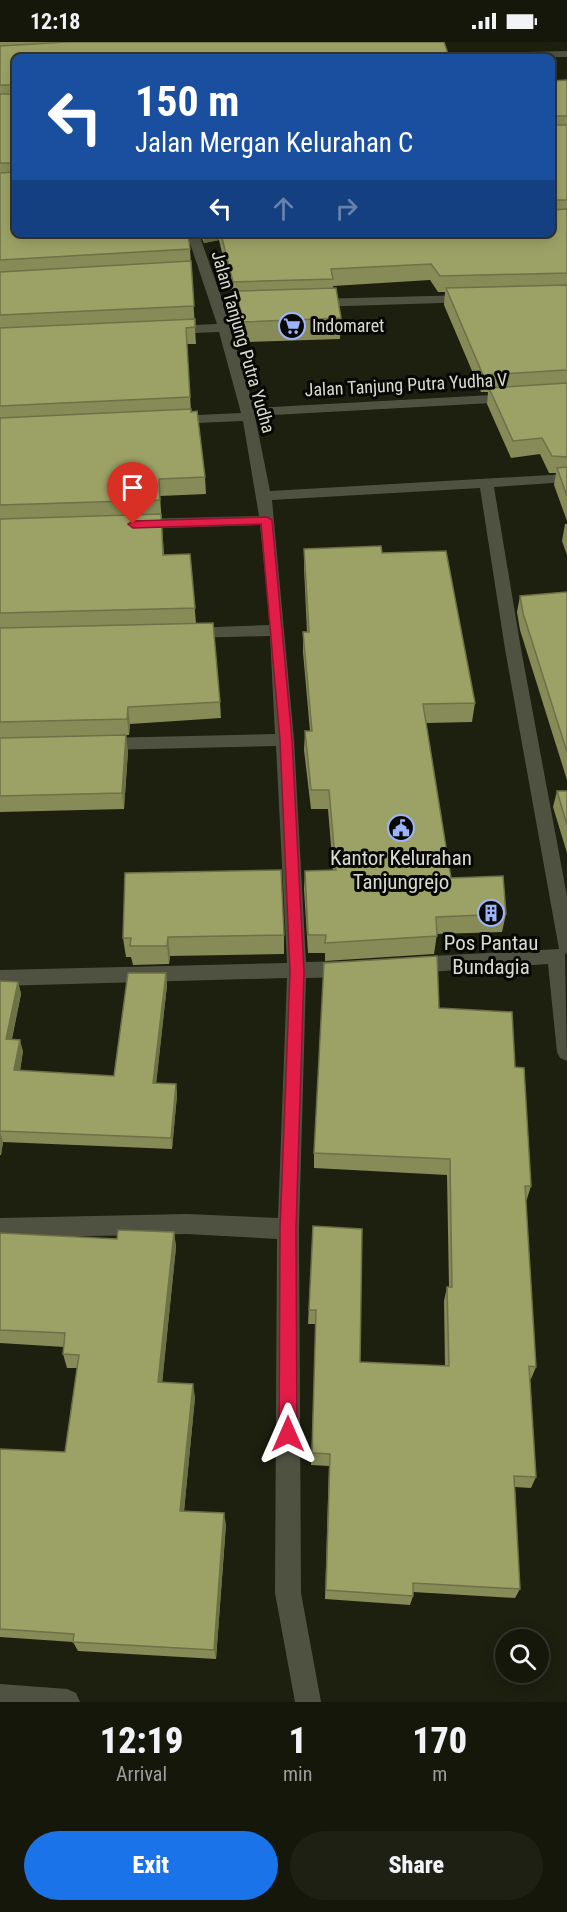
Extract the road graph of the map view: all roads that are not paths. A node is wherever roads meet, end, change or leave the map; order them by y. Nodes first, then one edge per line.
1 (197, 237) edge
2 (486, 298) edge
3 (301, 304) edge
4 (218, 305) junction
5 (232, 305) dead end
6 (224, 328) junction
7 (154, 330) edge
8 (525, 396) edge
9 (248, 414) junction
10 (165, 421) edge
11 (567, 478) edge
12 (487, 485) junction
13 (264, 496) junction
14 (267, 520) junction
15 (116, 525) edge
16 (278, 630) junction
17 (174, 633) edge
18 (286, 740) junction
19 (83, 744) edge
20 (564, 952) edge
21 (398, 966) edge
22 (364, 968) edge
23 (297, 972) junction
24 (0, 978) edge
25 (567, 1052) edge
26 (0, 1228) edge
27 (288, 1229) junction
28 (0, 1697) edge
29 (67, 1702) edge
30 (308, 1702) edge

1 - 4 street, Jalan Tanjung Putra Yudha
2 - 3 street
4 - 5 street
4 - 6 street, Jalan Tanjung Putra Yudha
6 - 7 street
6 - 9 street, Jalan Tanjung Putra Yudha
8 - 9 street, Jalan Tanjung Putra Yudha V
9 - 10 street, Jalan Tanjung Putra Yudha V
9 - 13 street, Jalan Tanjung Putra Yudha
11 - 12 street
12 - 13 street
12 - 20 street
13 - 14 street, Jalan Tanjung Putra Yudha
14 - 15 street
14 - 16 street, Jalan Tanjung Putra Yudha
16 - 17 street
16 - 18 street, Jalan Tanjung Putra Yudha
18 - 19 street
18 - 23 street, Jalan Tanjung Putra Yudha
20 - 21 street
20 - 25 street
22 - 23 street
23 - 24 street
23 - 27 street, Jalan Tanjung Putra Yudha
26 - 27 street
27 - 30 street, Jalan Tanjung Putra Yudha
28 - 29 street

